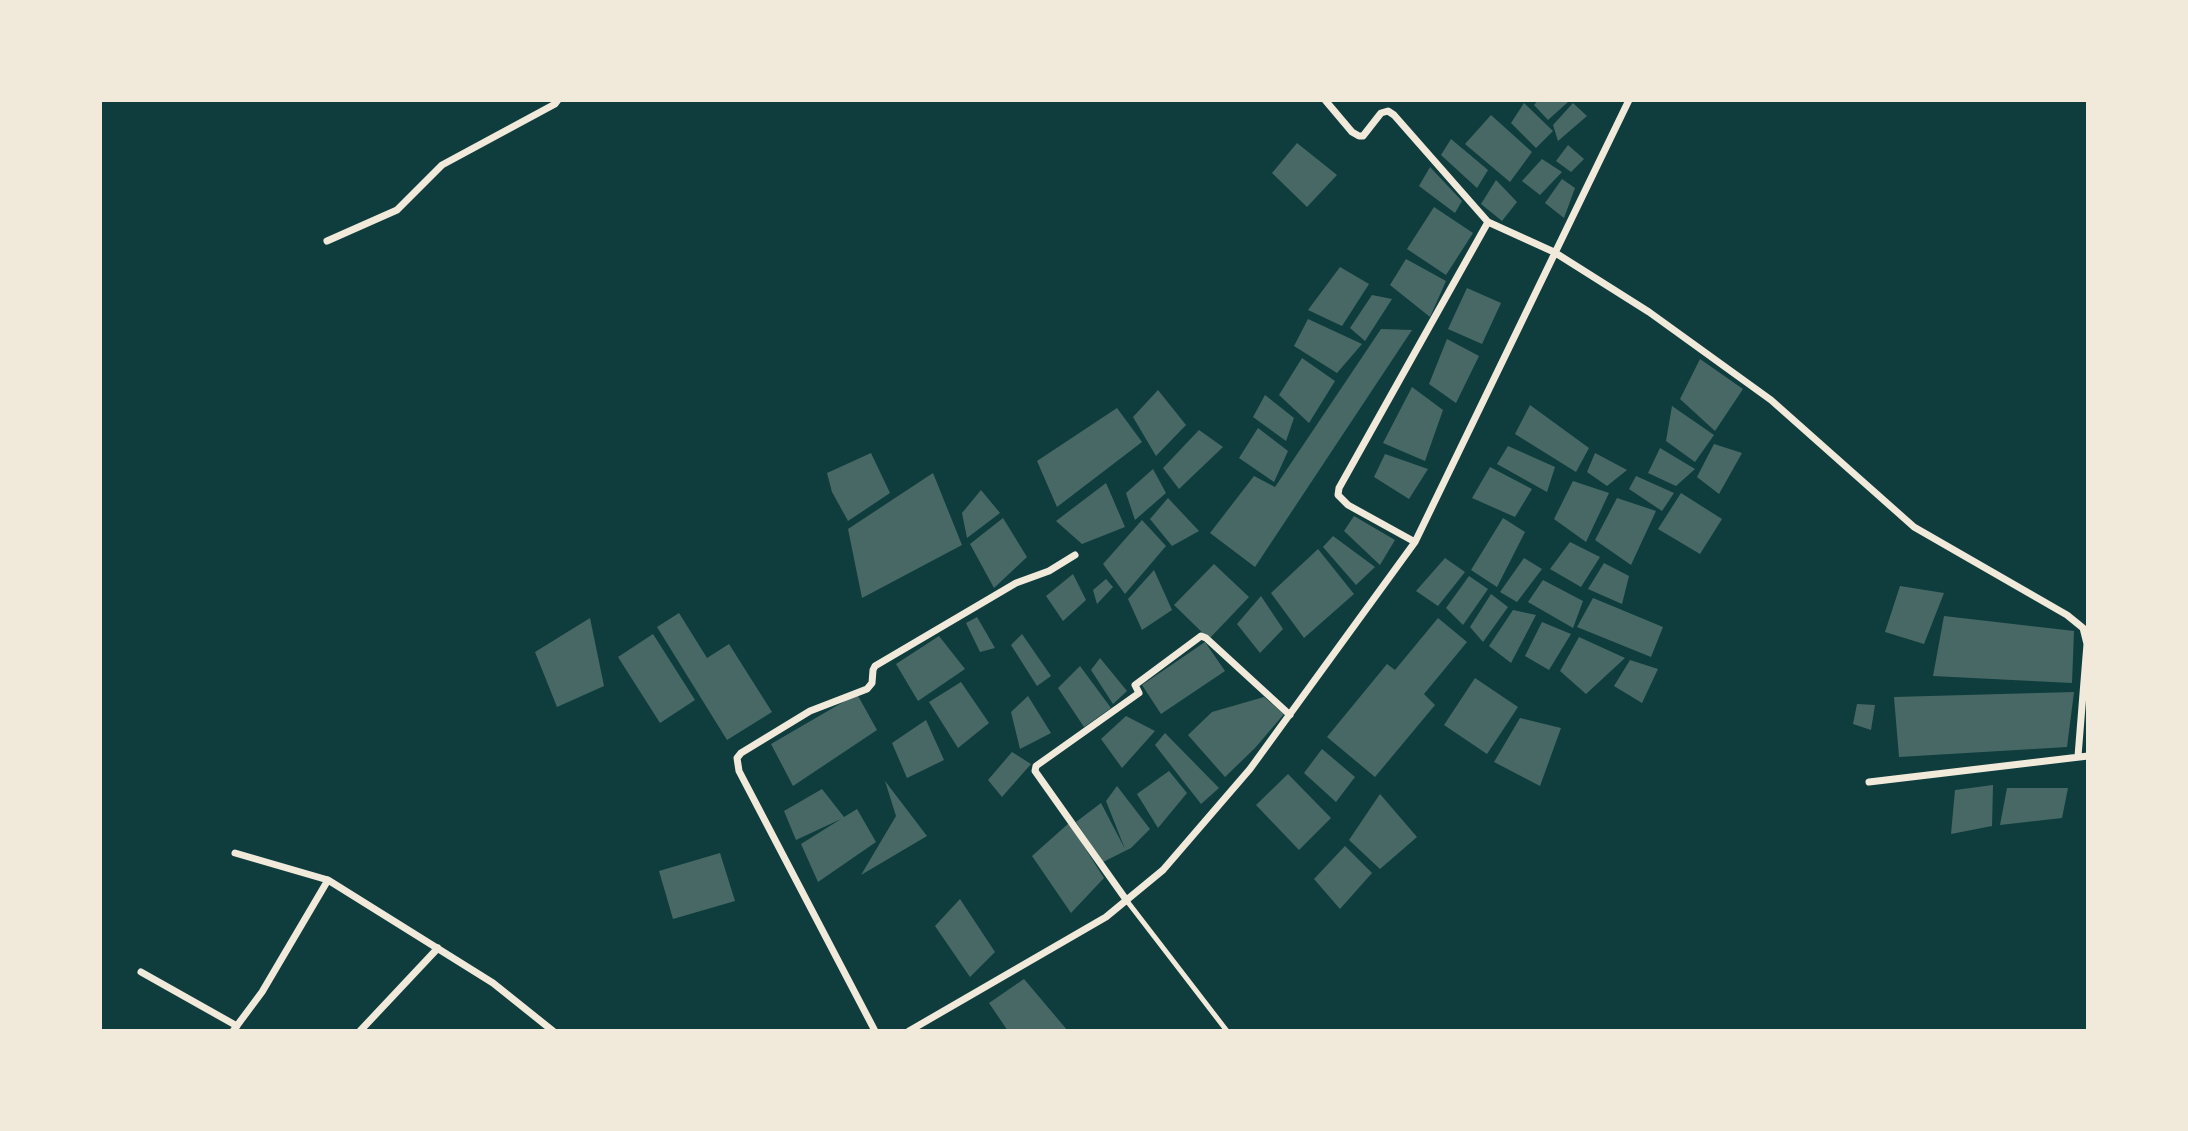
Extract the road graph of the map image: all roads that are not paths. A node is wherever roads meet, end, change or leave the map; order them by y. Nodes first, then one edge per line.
1 (558, 100) edge
2 (1325, 100) edge
3 (1629, 100) edge
4 (1488, 222) junction
5 (327, 241) dead end
6 (1554, 252) junction
7 (1415, 542) junction
8 (1075, 555) dead end
9 (1290, 715) junction
10 (2088, 755) edge
11 (2078, 756) junction
12 (1869, 782) dead end
13 (235, 853) dead end
14 (328, 880) junction
15 (1127, 901) junction
16 (438, 948) junction
17 (141, 972) dead end
18 (235, 1029) edge
19 (360, 1031) edge
20 (553, 1031) edge
21 (875, 1031) edge
22 (909, 1031) edge
23 (1227, 1031) edge

1 - 5 street
2 - 4 street
3 - 6 street
4 - 6 street
4 - 7 street
6 - 7 street
6 - 11 street
7 - 9 street
8 - 21 street
9 - 15 street
9 - 15 street
10 - 11 street
11 - 12 street
13 - 14 street
14 - 16 street
14 - 18 street
15 - 22 street
15 - 23 lane
16 - 19 street
16 - 20 street
17 - 18 street

